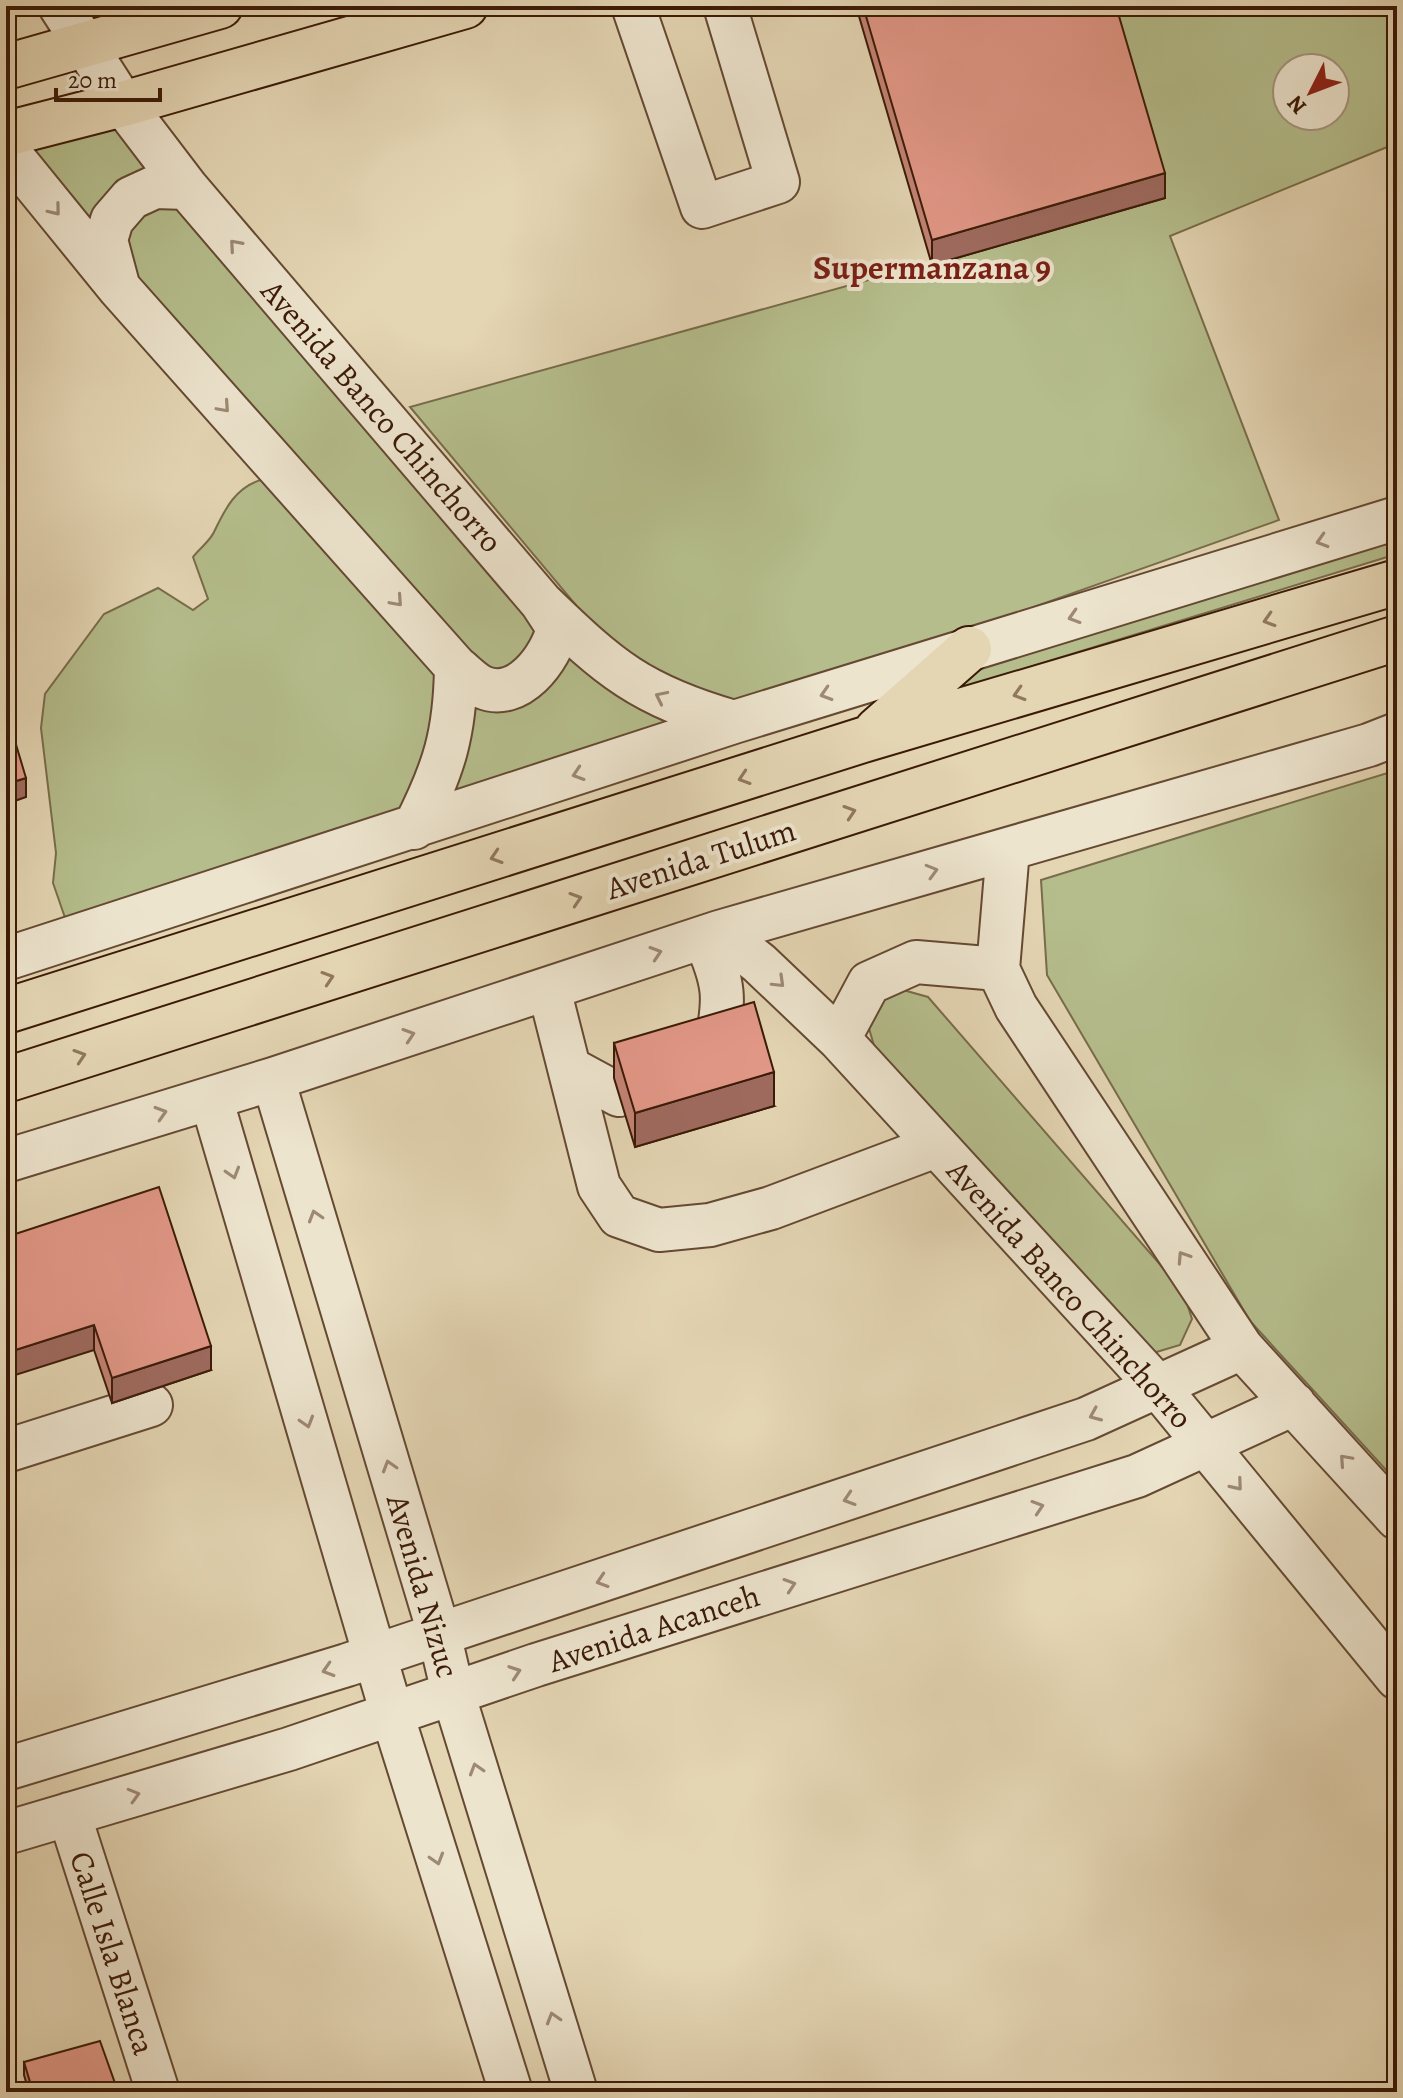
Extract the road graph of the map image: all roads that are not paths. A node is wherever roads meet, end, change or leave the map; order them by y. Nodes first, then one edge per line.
1 (60, 6) edge
2 (220, 6) edge
3 (465, 6) edge
4 (633, 6) edge
5 (725, 6) edge
6 (84, 43) junction
7 (6, 67) edge
8 (123, 104) junction
9 (6, 134) edge
10 (6, 149) edge
11 (187, 188) junction
12 (119, 288) junction
13 (1397, 518) edge
14 (1397, 582) edge
15 (541, 602) junction
16 (1397, 638) edge
17 (969, 649) junction
18 (456, 667) junction
19 (734, 722) junction
20 (1397, 734) edge
21 (866, 739) junction
22 (414, 828) junction
23 (1008, 849) junction
24 (712, 935) junction
25 (6, 959) edge
26 (998, 969) junction
27 (549, 989) junction
28 (6, 1011) edge
29 (839, 1039) junction
30 (715, 1048) edge
31 (571, 1069) junction
32 (273, 1079) junction
33 (6, 1080) edge
34 (619, 1095) edge
35 (211, 1098) junction
36 (936, 1146) junction
37 (6, 1161) edge
38 (1242, 1348) junction
39 (1159, 1388) junction
40 (1294, 1404) junction
41 (151, 1405) dead end
42 (1202, 1443) junction
43 (6, 1451) edge
44 (1397, 1518) edge
45 (439, 1633) junction
46 (377, 1653) junction
47 (1397, 1678) edge
48 (453, 1693) junction
49 (392, 1714) junction
50 (6, 1769) edge
51 (69, 1814) junction
52 (6, 1833) edge
53 (158, 2092) edge
54 (511, 2092) edge
55 (576, 2092) edge

1 - 6 street, Avenida Banco Chinchorro
2 - 6 main road
3 - 8 main road
4 - 5 street
6 - 7 main road
6 - 8 street, Avenida Banco Chinchorro
8 - 9 main road
8 - 11 street, Avenida Banco Chinchorro
10 -> 12 street
11 - 12 street
15 -> 11 street, Avenida Banco Chinchorro
12 -> 18 street
13 -> 17 street
14 -> 21 main road, Avenida Tulum
15 - 18 street
19 -> 15 street, Avenida Banco Chinchorro
33 -> 16 main road, Avenida Tulum
17 -> 19 street
17 - 21 main road
18 - 22 street
19 -> 22 street
20 - 23 street
21 -> 28 main road, Avenida Tulum
22 - 25 street
24 -> 23 street
23 - 26 street
27 -> 24 street
24 -> 29 street, Avenida Banco Chinchorro
24 - 30 street
26 - 29 street
38 -> 26 street
27 - 31 street
32 -> 27 street
29 - 36 street, Avenida Banco Chinchorro
31 - 34 street
31 - 36 street
32 - 35 street
45 -> 32 street, Avenida Nizuc
37 -> 35 street
35 -> 46 street, Avenida Nizuc
36 - 39 street, Avenida Banco Chinchorro
38 - 39 street, Avenida Acanceh
38 - 40 street
39 - 42 street, Avenida Banco Chinchorro
39 -> 45 street, Avenida Acanceh
40 - 42 street, Avenida Acanceh
44 -> 40 street
41 - 43 street
42 -> 47 street, Avenida Banco Chinchorro
48 -> 42 street, Avenida Acanceh
45 - 46 street, Avenida Acanceh
45 - 48 street, Avenida Nizuc
46 - 49 street, Avenida Nizuc
46 -> 50 street, Avenida Acanceh
48 - 49 street, Avenida Acanceh
55 -> 48 street, Avenida Nizuc
51 -> 49 street, Avenida Acanceh
49 -> 54 street, Avenida Nizuc
51 - 52 street, Avenida Acanceh
51 - 53 street, Calle Isla Blanca

